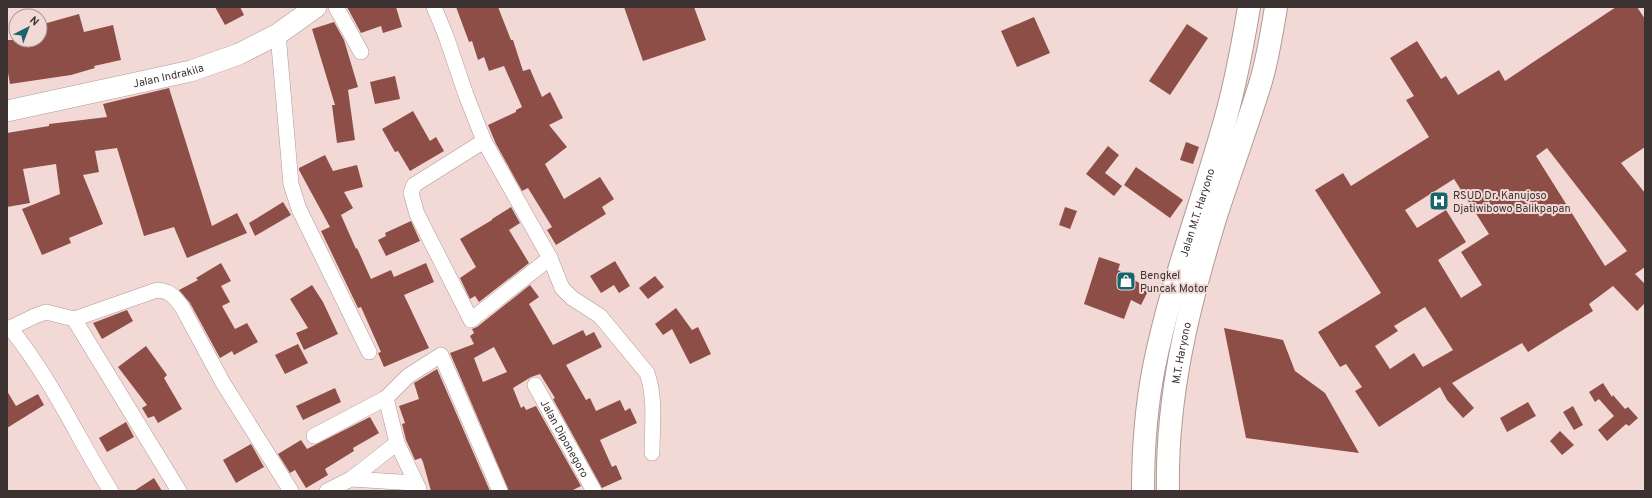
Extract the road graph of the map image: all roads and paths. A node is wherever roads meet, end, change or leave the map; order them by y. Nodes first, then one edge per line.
1 (316, 7) edge
2 (336, 7) edge
3 (434, 7) edge
4 (1249, 7) edge
5 (1276, 7) edge
6 (278, 34) junction
7 (361, 52) dead end
8 (7, 111) edge
9 (484, 140) junction
10 (1215, 218) joint
11 (550, 258) junction
12 (74, 319) junction
13 (8, 329) edge
14 (369, 352) dead end
15 (535, 385) dead end
16 (386, 398) junction
17 (314, 436) dead end
18 (397, 443) junction
19 (652, 453) dead end
20 (351, 479) junction
21 (417, 487) edge
22 (111, 491) edge
23 (179, 491) edge
24 (291, 491) edge
25 (327, 491) edge
26 (500, 491) edge
27 (594, 491) edge
28 (1143, 491) edge
29 (1168, 491) edge

1 - 6 street, Jalan Indrakila
2 - 7 street
3 - 9 street
4 - 28 highway, Jalan M.T. Haryono
5 - 10 highway, Jalan M.T. Haryono
6 - 8 street, Jalan Indrakila
6 - 14 street
9 - 11 street
9 - 11 street
10 - 29 highway, M.T. Haryono
11 - 19 street
12 - 13 street
12 - 23 street
12 - 24 street
13 - 22 street
15 - 27 street, Jalan Diponegoro
16 - 17 street
16 - 18 street
16 - 26 street
18 - 20 street
18 - 21 street
20 - 21 street
20 - 25 street

